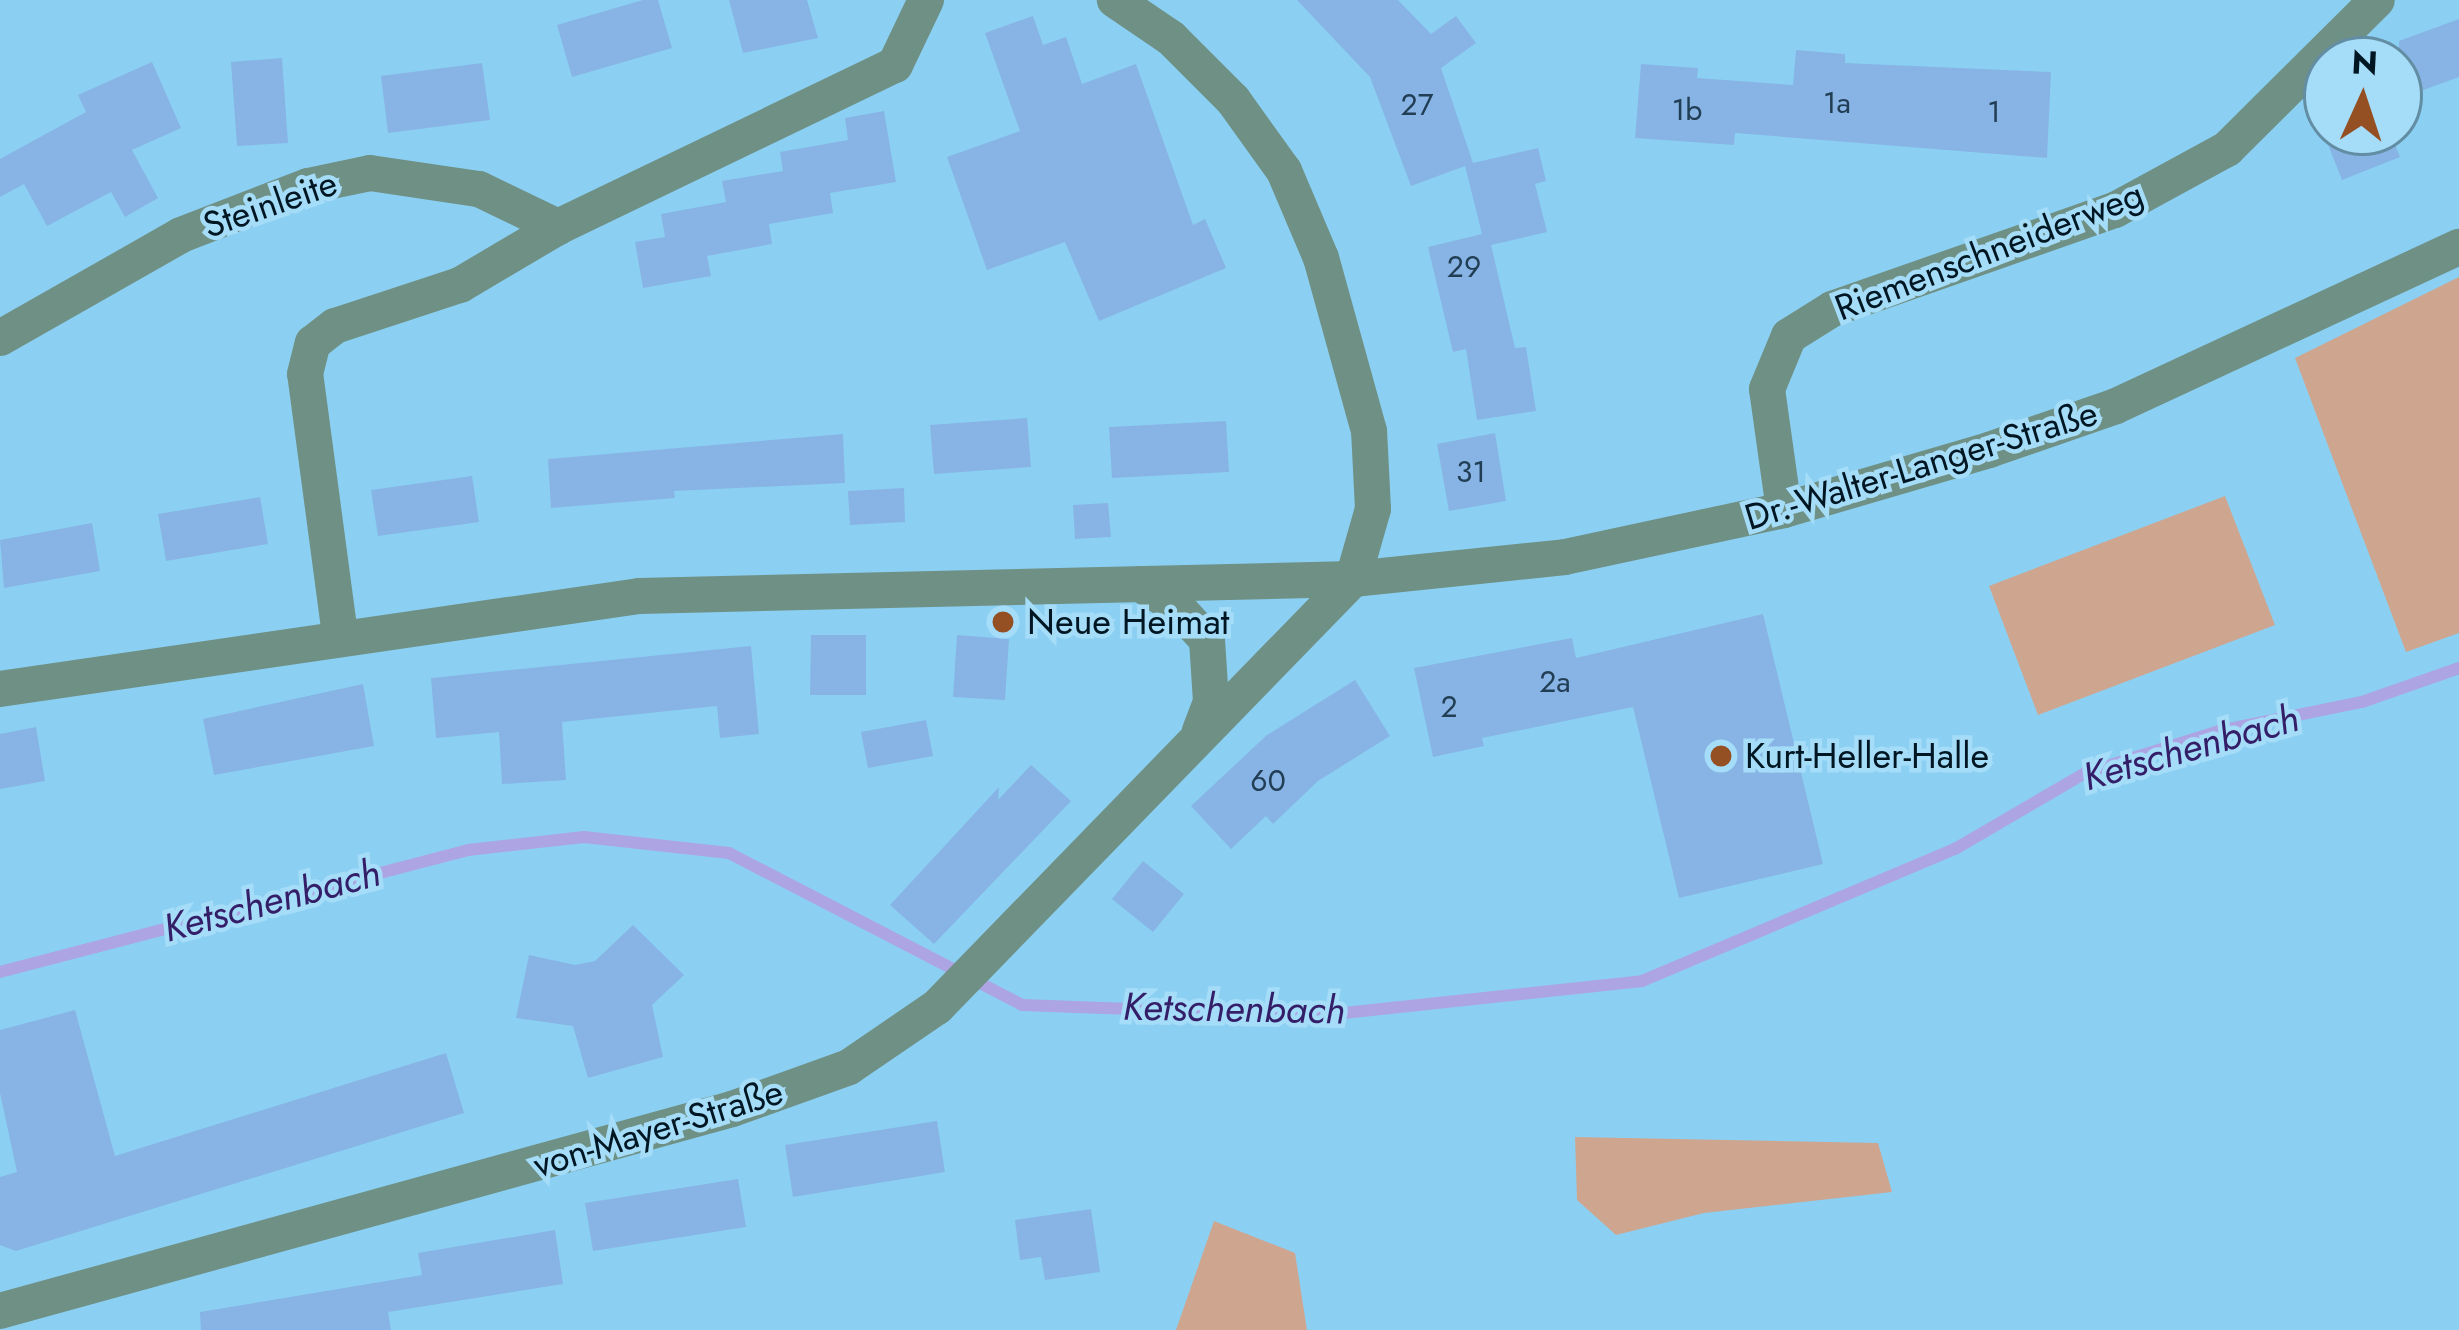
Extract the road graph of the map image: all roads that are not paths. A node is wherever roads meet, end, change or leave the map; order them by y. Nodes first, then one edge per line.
1 (926, 0) edge
2 (1115, 0) edge
3 (2374, 1) edge
4 (558, 227) junction
5 (2459, 247) edge
6 (0, 338) edge
7 (1784, 510) junction
8 (1353, 579) junction
9 (1140, 584) junction
10 (340, 635) junction
11 (0, 689) edge
12 (1198, 736) junction
13 (0, 1311) edge

1 - 4 street
2 - 8 street
3 - 7 street, Riemenschneiderweg
4 - 6 street, Steinleite
4 - 10 street
5 - 7 street, Dr.-Walter-Langer-Straße
7 - 8 street, Dr.-Walter-Langer-Straße
8 - 9 street
8 - 12 street, von-Mayer-Straße
9 - 10 street
9 - 12 street
10 - 11 street
12 - 13 street, von-Mayer-Straße

